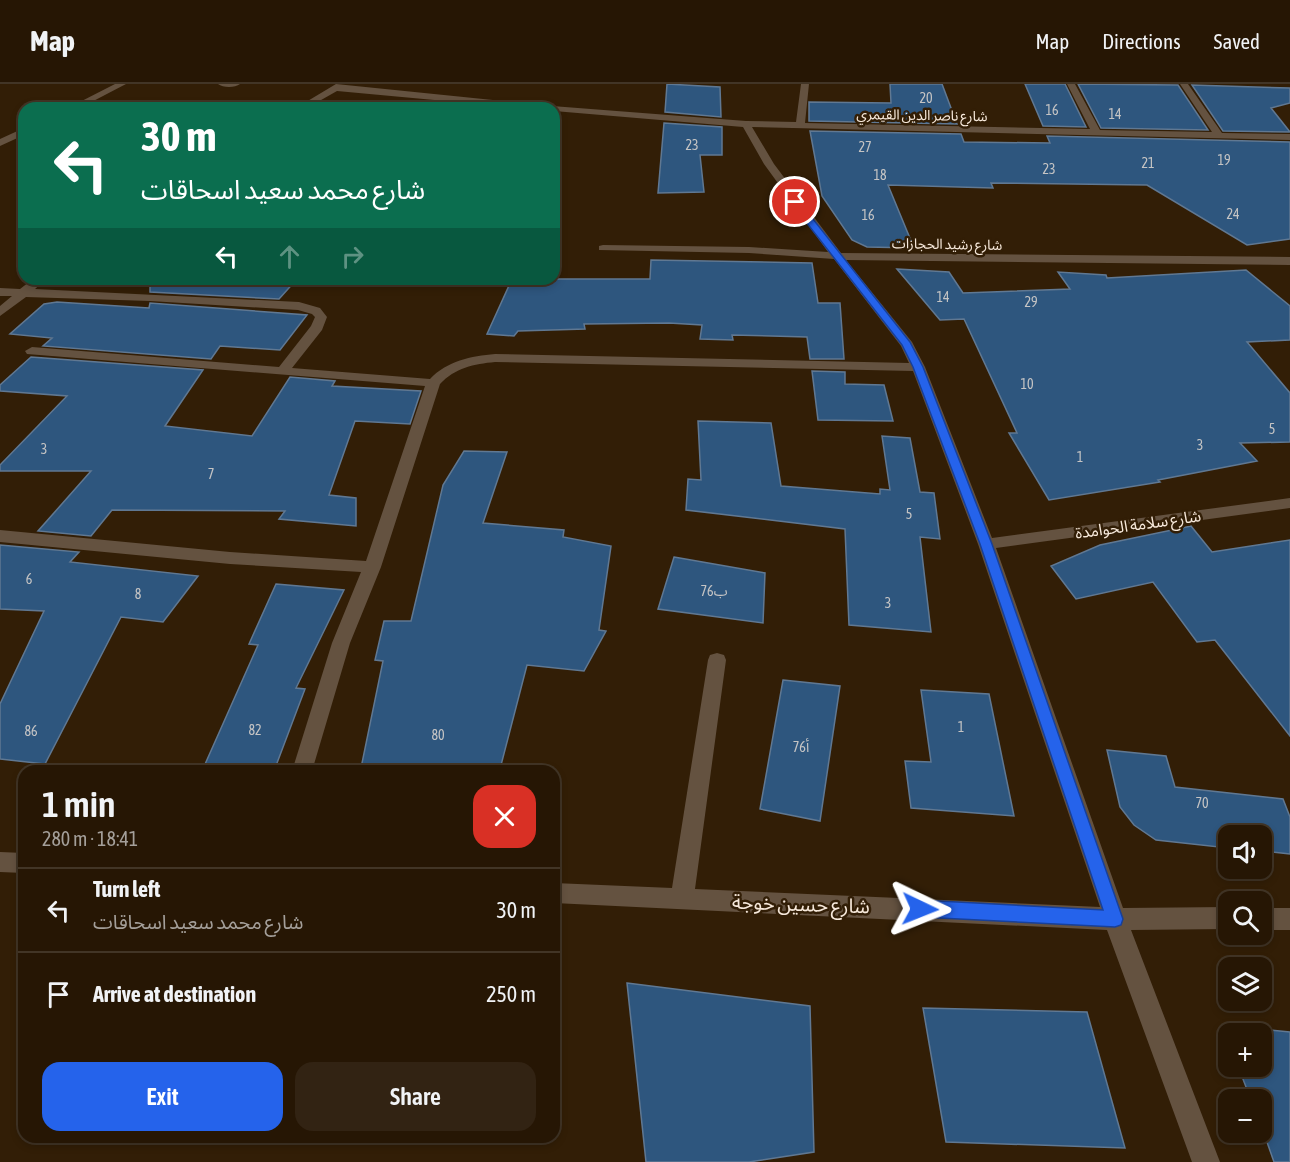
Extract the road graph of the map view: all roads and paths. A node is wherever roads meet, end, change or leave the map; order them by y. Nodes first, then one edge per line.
1 (122, 84) edge
2 (222, 84) edge
3 (236, 84) edge
4 (805, 84) edge
5 (1071, 84) edge
6 (1184, 84) edge
7 (338, 86) edge
8 (86, 102) edge
9 (311, 102) edge
10 (477, 102) edge
11 (560, 109) edge
12 (746, 124) junction
13 (800, 126) junction
14 (1097, 133) junction
15 (18, 134) edge
16 (1219, 135) junction
17 (1290, 137) edge
18 (0, 143) edge
19 (603, 248) dead end
20 (837, 256) junction
21 (1290, 261) edge
22 (32, 285) edge
23 (0, 292) edge
24 (21, 294) junction
25 (0, 312) edge
26 (33, 351) dead end
27 (918, 367) junction
28 (283, 370) junction
29 (433, 383) junction
30 (1290, 503) edge
31 (0, 536) edge
32 (986, 544) junction
33 (372, 567) junction
34 (717, 660) dead end
35 (304, 765) edge
36 (0, 862) edge
37 (18, 863) edge
38 (560, 893) edge
39 (682, 900) junction
40 (1218, 918) edge
41 (1115, 919) junction
42 (1272, 919) edge
43 (1290, 919) edge
44 (1206, 1162) edge

1 - 8 street
2 - 3 street
4 - 13 street
5 - 14 street
6 - 16 street
7 - 9 street
7 - 10 street, شارع ناصر الدين القيمري
11 - 12 street, شارع ناصر الدين القيمري
12 - 13 street, شارع ناصر الدين القيمري
12 - 20 street
13 - 14 street, شارع ناصر الدين القيمري
14 - 16 street, شارع ناصر الدين القيمري
15 - 18 street
16 - 17 street, شارع ناصر الدين القيمري
19 - 20 street, شارع رشيد الحجازات
20 - 21 street, شارع رشيد الحجازات
20 - 27 street
22 - 24 street
23 - 24 street
24 - 25 street
24 - 28 street
26 - 28 street
27 - 29 street
27 - 32 street
28 - 29 street
29 - 33 street
30 - 32 street, شارع سلامة الحوامدة
31 - 33 street
32 - 41 street
33 - 35 street
34 - 39 street
36 - 37 street
38 - 39 street, شارع حسين خوجة
39 - 41 street, شارع حسين خوجة
40 - 41 street, شارع حسين خوجة
41 - 44 street
42 - 43 street

